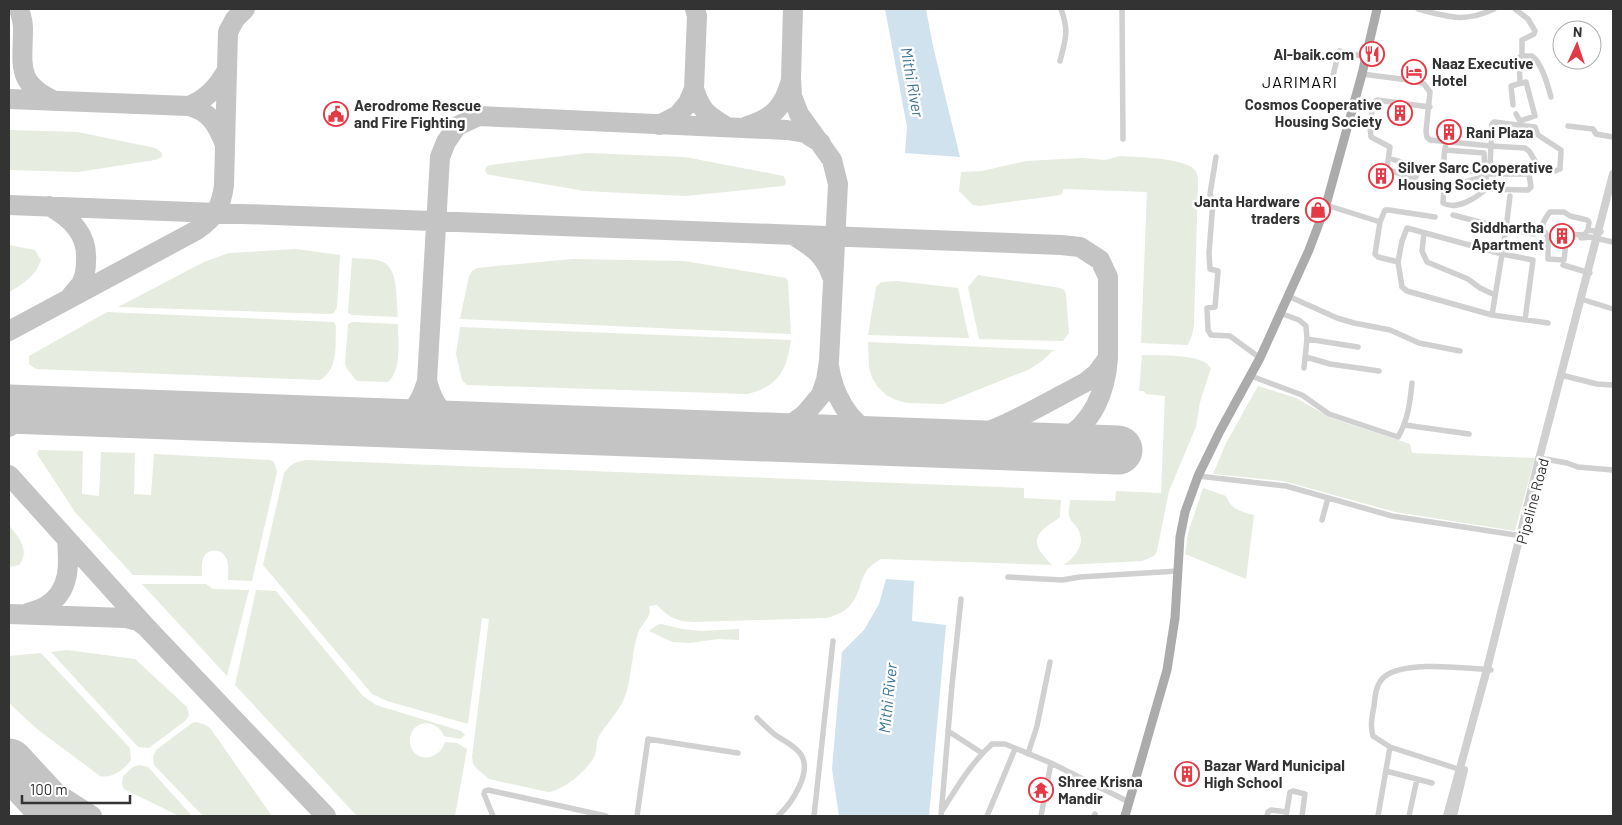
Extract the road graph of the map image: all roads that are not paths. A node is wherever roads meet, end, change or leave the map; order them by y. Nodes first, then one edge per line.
1 (1061, 9) edge
2 (1122, 9) edge
3 (1377, 9) edge
4 (1418, 9) edge
5 (1494, 9) edge
6 (1515, 9) edge
7 (1522, 56) junction
8 (1366, 57) junction
9 (1060, 61) dead end
10 (1362, 74) junction
11 (1520, 83) junction
12 (1331, 84) dead end
13 (1551, 97) dead end
14 (1513, 105) dead end
15 (1430, 107) junction
16 (1516, 114) dead end
17 (1568, 126) dead end
18 (1613, 138) edge
19 (1123, 139) dead end
20 (1446, 142) junction
21 (1491, 146) junction
22 (1445, 150) junction
23 (1216, 157) dead end
24 (1388, 158) junction
25 (1487, 162) junction
26 (1487, 175) junction
27 (1613, 180) edge
28 (1486, 189) junction
29 (1510, 196) dead end
30 (1326, 205) junction
31 (1453, 215) dead end
32 (1435, 217) dead end
33 (1380, 222) junction
34 (1506, 229) junction
35 (1588, 230) junction
36 (1424, 233) junction
37 (1534, 234) dead end
38 (1599, 235) junction
39 (1581, 238) dead end
40 (1613, 242) edge
41 (1502, 254) junction
42 (1398, 262) junction
43 (1563, 265) dead end
44 (1590, 272) junction
45 (1495, 295) junction
46 (1288, 296) junction
47 (1583, 299) junction
48 (1613, 309) edge
49 (1280, 313) junction
50 (1492, 315) junction
51 (1525, 320) junction
52 (1548, 323) dead end
53 (1307, 339) junction
54 (1358, 348) dead end
55 (1460, 351) dead end
56 (1306, 357) junction
57 (1260, 358) junction
58 (1304, 368) dead end
59 (1379, 371) dead end
60 (1251, 376) junction
61 (1562, 376) junction
62 (1412, 382) dead end
63 (1613, 385) edge
64 (1405, 425) junction
65 (1469, 434) dead end
66 (1541, 459) junction
67 (1613, 470) edge
68 (1198, 476) junction
69 (1328, 498) junction
70 (1322, 520) dead end
71 (1521, 536) junction
72 (1178, 572) junction
73 (1008, 577) dead end
74 (962, 599) dead end
75 (833, 641) dead end
76 (1050, 662) dead end
77 (1489, 670) junction
78 (757, 718) dead end
79 (948, 731) junction
80 (1390, 747) junction
81 (1015, 749) junction
82 (738, 753) dead end
83 (982, 753) junction
84 (1028, 754) junction
85 (1051, 763) junction
86 (1455, 768) dead end
87 (1386, 771) junction
88 (1417, 779) junction
89 (1432, 783) dead end
90 (1129, 802) junction
91 (942, 813) edge
92 (1286, 814) edge
93 (493, 816) edge
94 (606, 816) edge
95 (637, 816) edge
96 (778, 816) edge
97 (814, 816) edge
98 (987, 816) edge
99 (1041, 816) edge
100 (1125, 816) edge
101 (1267, 816) edge
102 (1302, 816) edge
103 (1378, 816) edge
104 (1409, 816) edge
105 (1447, 816) edge
106 (1453, 816) edge

1 - 9 street
2 - 19 street
3 - 8 main road
4 - 5 street
6 - 7 street
7 - 11 street
7 - 13 street
8 - 10 main road
8 - 12 street
10 - 15 street
10 - 30 main road
11 - 14 street
11 - 16 street
15 - 20 street
15 - 24 street
17 - 18 street
20 - 21 street
20 - 22 street
21 - 21 street
21 - 25 street
22 - 25 street
22 - 25 street
23 - 57 street
24 - 24 street
25 - 26 street
26 - 28 street
26 - 28 street
26 - 28 street
27 - 38 street, Pipeline Road
29 - 34 street
30 - 33 street
30 - 46 main road
31 - 34 street
32 - 33 street
33 - 42 street
34 - 37 street
34 - 41 street
35 - 35 street
35 - 38 street
36 - 41 street
36 - 42 street
36 - 45 street
38 - 39 street
38 - 40 street
38 - 44 street, Pipeline Road
41 - 45 street
41 - 51 street
42 - 50 street
43 - 44 street
44 - 47 street, Pipeline Road
45 - 50 street
46 - 49 main road
46 - 55 street
47 - 48 street
47 - 61 street, Pipeline Road
49 - 53 street
49 - 57 main road
50 - 51 street
51 - 52 street
53 - 54 street
53 - 56 street
56 - 58 street
56 - 59 street
57 - 60 main road
60 - 64 street
60 - 68 main road
61 - 63 street
61 - 66 street, Pipeline Road
62 - 64 street
64 - 65 street
66 - 67 street
66 - 71 street, Pipeline Road
68 - 69 street
68 - 72 main road
69 - 70 street
69 - 71 street
71 - 77 street, Pipeline Road
72 - 73 street
72 - 90 main road
74 - 79 street
75 - 97 street
76 - 84 street
77 - 80 street
77 - 105 street
77 - 106 street, Pipeline Road
78 - 96 street
79 - 83 street
79 - 91 street
80 - 86 street
80 - 87 street
81 - 83 street
81 - 84 street
81 - 98 street
82 - 95 street
83 - 91 street
84 - 85 street
85 - 90 street
85 - 99 street
87 - 88 street
87 - 103 street
88 - 89 street
88 - 104 street
90 - 100 main road
92 - 101 street
92 - 102 street
93 - 94 street

